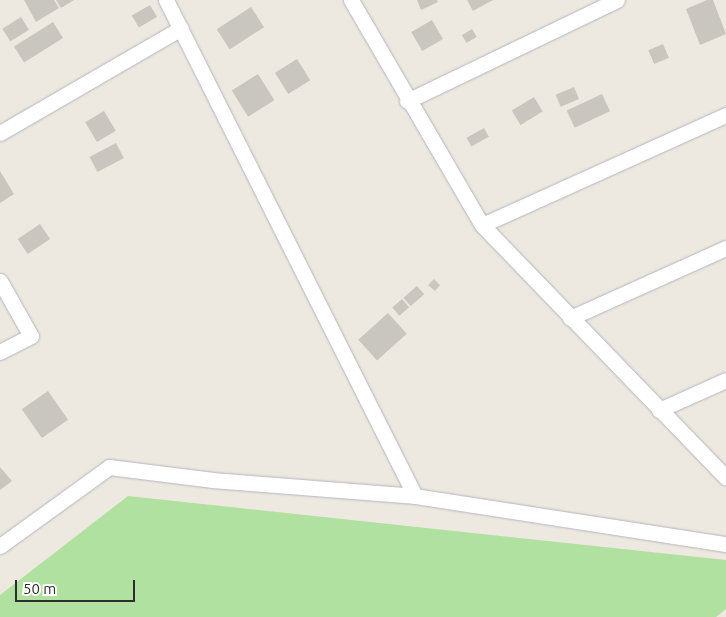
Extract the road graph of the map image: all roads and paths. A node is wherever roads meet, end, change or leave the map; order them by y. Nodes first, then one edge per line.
1 (166, 0) edge
2 (351, 0) edge
3 (617, 0) edge
4 (181, 28) junction
5 (407, 101) junction
6 (726, 115) edge
7 (0, 133) edge
8 (482, 225) junction
9 (726, 248) edge
10 (0, 281) edge
11 (570, 318) junction
12 (0, 352) edge
13 (726, 380) edge
14 (659, 410) junction
15 (726, 478) edge
16 (415, 496) junction
17 (726, 544) edge
18 (0, 546) edge

1 - 4 street
2 - 5 street
3 - 5 street
4 - 7 street
4 - 16 street
5 - 8 street
6 - 8 street
8 - 11 street
9 - 11 street
10 - 12 street
11 - 14 street
13 - 14 street
14 - 15 street
16 - 17 street
16 - 18 street

